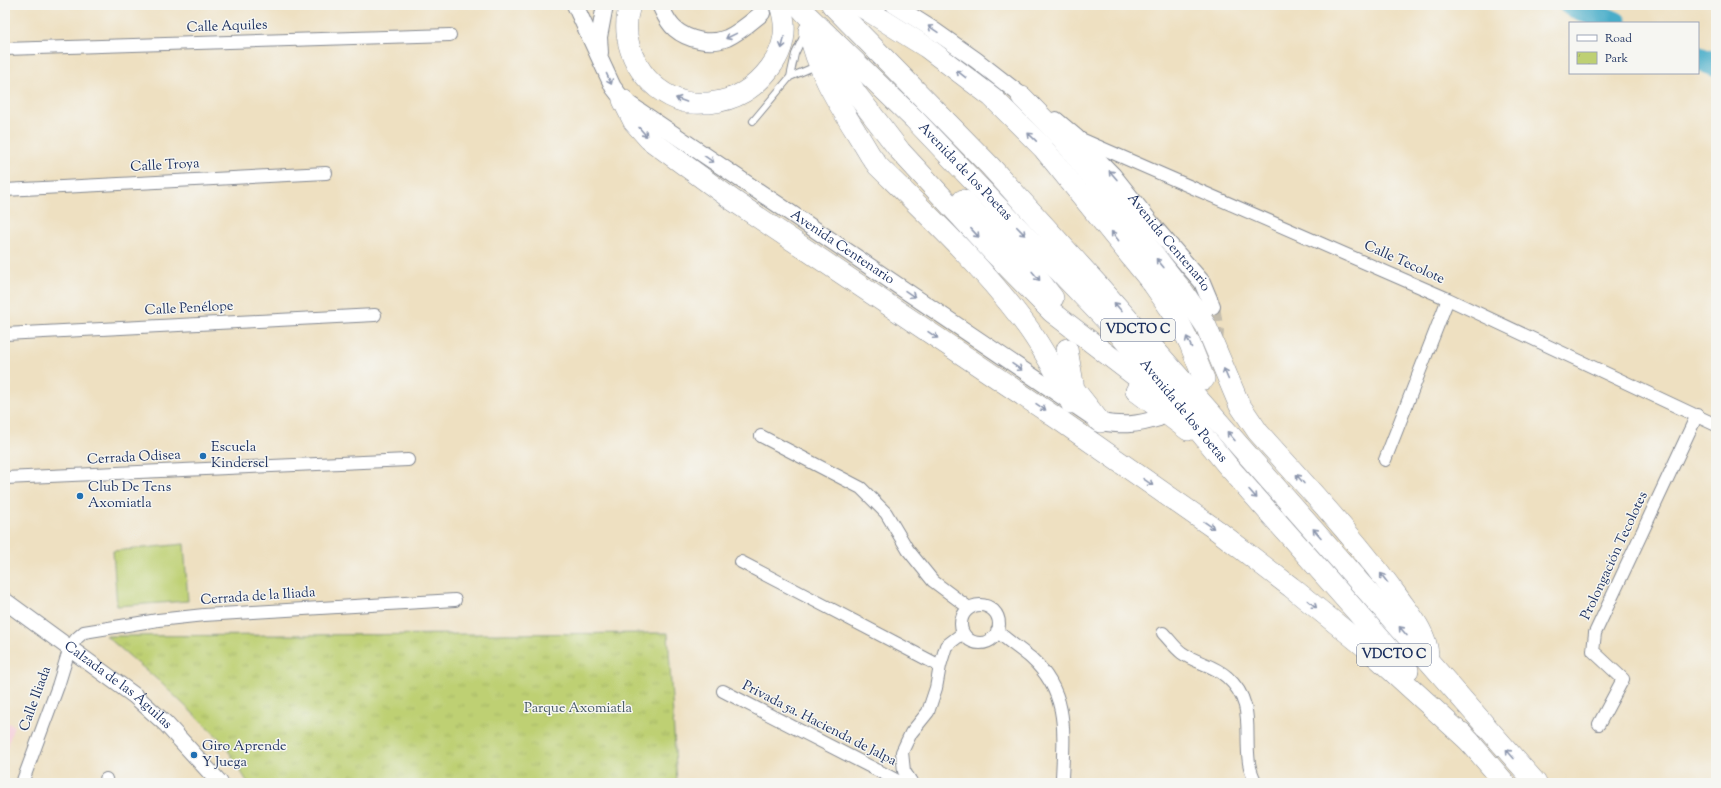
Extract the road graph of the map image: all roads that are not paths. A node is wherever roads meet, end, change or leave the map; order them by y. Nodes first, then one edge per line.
1 (575, 5) edge
2 (605, 5) edge
3 (630, 5) edge
4 (660, 5) edge
5 (832, 5) edge
6 (859, 5) edge
7 (894, 5) edge
8 (771, 9) edge
9 (804, 16) edge
10 (450, 35) dead end
11 (5, 49) edge
12 (844, 51) junction
13 (601, 61) junction
14 (790, 76) junction
15 (832, 81) junction
16 (1022, 97) junction
17 (623, 100) junction
18 (870, 111) junction
19 (753, 121) dead end
20 (908, 128) junction
21 (928, 134) junction
22 (1076, 137) junction
23 (878, 159) junction
24 (326, 173) dead end
25 (944, 179) junction
26 (5, 190) edge
27 (919, 191) junction
28 (946, 202) junction
29 (746, 210) junction
30 (992, 226) junction
31 (818, 239) junction
32 (848, 278) junction
33 (1448, 299) junction
34 (1056, 304) dead end
35 (1212, 306) tunnel mouth
36 (375, 314) dead end
37 (5, 334) edge
38 (1067, 349) dead end
39 (1212, 359) dead end
40 (1203, 381) joint
41 (1071, 403) junction
42 (1697, 415) junction
43 (1159, 418) dead end
44 (1100, 422) junction
45 (1716, 425) edge
46 (1193, 434) junction
47 (762, 436) dead end
48 (408, 460) dead end
49 (1385, 460) dead end
50 (1227, 465) junction
51 (5, 478) edge
52 (741, 562) dead end
53 (5, 600) edge
54 (455, 600) dead end
55 (969, 608) junction
56 (997, 631) junction
57 (1163, 633) dead end
58 (963, 634) junction
59 (70, 647) junction
60 (1428, 660) junction
61 (940, 666) junction
62 (722, 691) dead end
63 (1599, 724) dead end
64 (1471, 743) junction
65 (22, 783) edge
66 (220, 783) edge
67 (902, 783) edge
68 (912, 783) edge
69 (1064, 783) edge
70 (1256, 783) edge
71 (1505, 783) edge
72 (1536, 783) edge

1 - 13 main road, Avenida Centenario
2 - 13 main road
8 -> 3 highway
8 -> 4 main road
60 -> 5 highway, Avenida de los Poetas / VDCTO C
40 -> 6 highway
16 -> 7 main road, Avenida Centenario
9 - 12 highway, Avenida de los Poetas / VDCTO C
9 - 14 lane
9 - 15 highway
9 - 15 highway
9 - 18 highway
10 - 11 street, Calle Aquiles
12 - 20 highway
12 - 21 highway, Avenida de los Poetas / VDCTO C
13 -> 17 main road, Avenida Centenario
14 - 15 lane
14 - 19 lane
15 - 23 highway
15 - 27 highway
16 - 22 main road, Avenida Centenario
60 -> 16 highway
17 -> 29 highway
17 -> 31 main road, Avenida Centenario
18 - 25 highway
18 - 28 highway
20 - 21 highway
20 - 30 highway
21 -> 50 highway, Avenida de los Poetas / VDCTO C
22 - 33 street, Calle Tecolote
35 -> 22 main road, Avenida Centenario
23 - 27 highway
23 - 41 highway
24 - 26 street, Calle Troya
25 - 28 highway
25 - 30 highway
27 - 46 highway
28 -> 46 highway
29 - 31 highway
29 - 32 highway
30 -> 34 highway
31 - 32 highway
31 -> 41 main road, Avenida Centenario
32 -> 64 highway
33 - 42 street, Calle Tecolote
33 - 49 street
36 - 37 street, Calle Penélope
38 - 44 highway
39 - 40 main road
41 - 44 main road, Avenida Centenario
42 - 45 street, Calle Tecolote
42 - 63 street, Prolongación Tecolotes
43 - 44 main road, Avenida Centenario
46 - 50 highway
47 - 55 street
48 - 51 street, Cerrada Odisea
50 -> 64 highway, Avenida de los Poetas / VDCTO C
52 - 61 street
53 - 59 main road, Calzada de las Águilas
54 - 59 street, Cerrada de la Iliada
55 - 56 street
55 - 58 street
56 - 58 street
56 - 69 street
57 - 70 street
58 - 61 street
59 - 65 street, Calle Iliada
59 - 66 main road, Calzada de las Águilas
72 -> 60 highway, VDCTO C
61 - 68 street
62 - 67 street, Privada 5a. Hacienda de Jalpa
64 - 71 highway, VDCTO C

